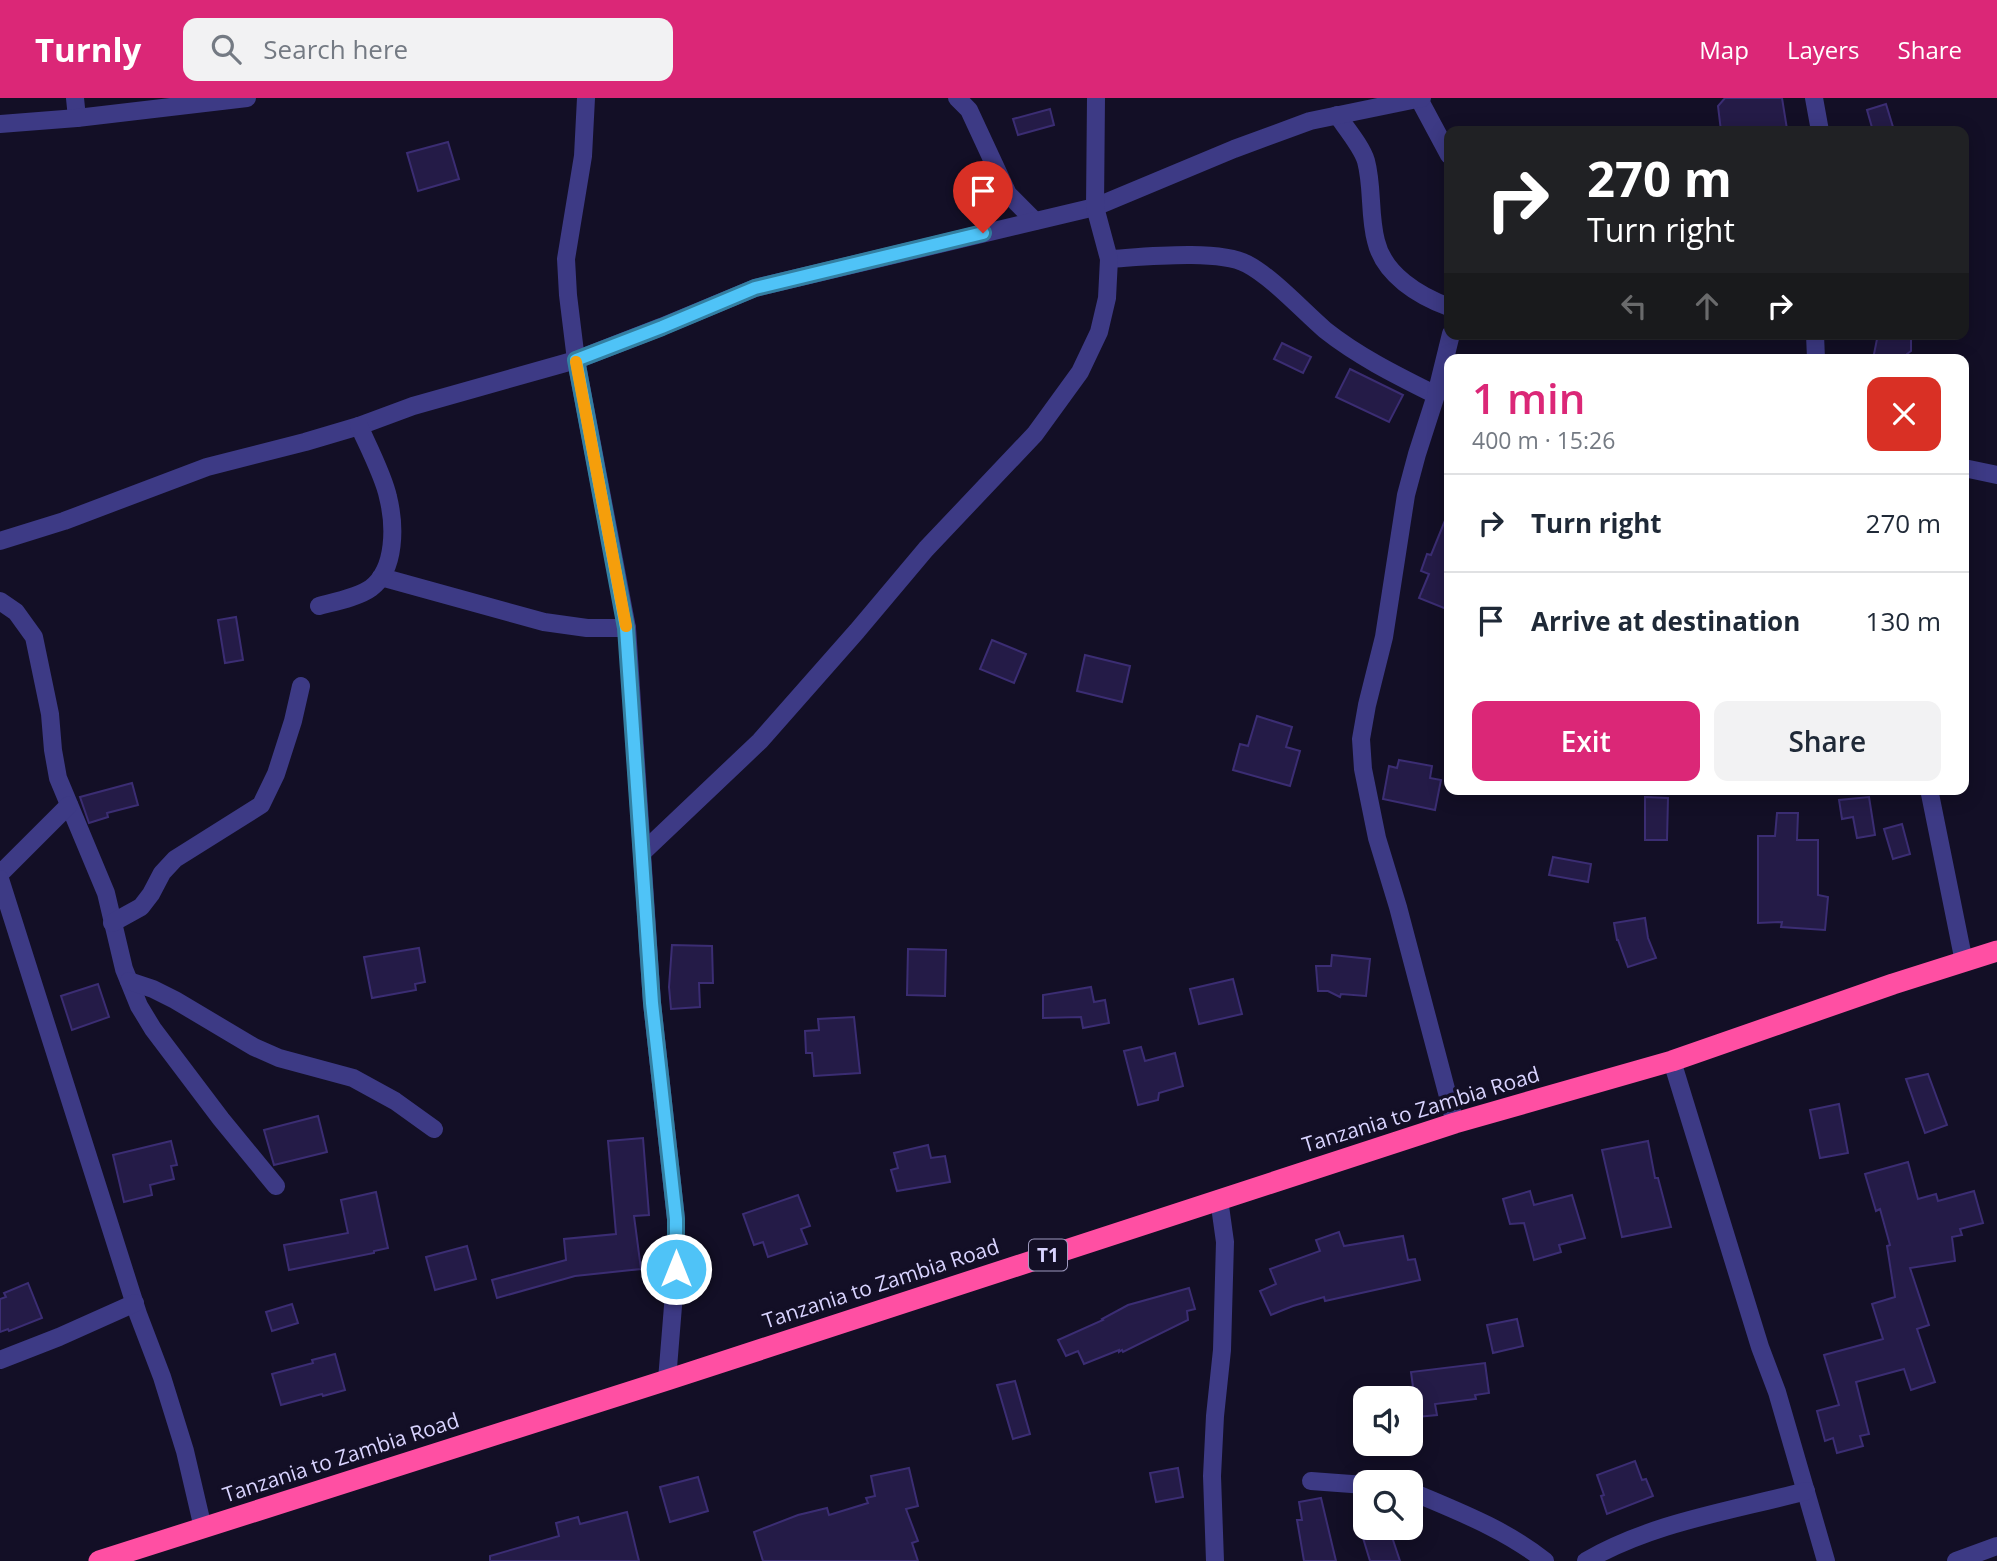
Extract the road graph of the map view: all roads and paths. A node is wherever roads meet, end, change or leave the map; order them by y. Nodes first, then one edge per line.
1 (75, 98) edge
2 (247, 98) edge
3 (586, 98) edge
4 (957, 98) edge
5 (1096, 98) edge
6 (1420, 98) edge
7 (1814, 98) edge
8 (1337, 116) junction
9 (78, 118) junction
10 (0, 124) edge
11 (1819, 126) edge
12 (1444, 145) edge
13 (1095, 206) junction
14 (1035, 220) junction
15 (1109, 258) junction
16 (1444, 305) edge
17 (576, 360) junction
18 (1444, 363) edge
19 (1436, 396) junction
20 (359, 426) junction
21 (1969, 469) edge
22 (1997, 475) edge
23 (0, 541) edge
24 (381, 577) junction
25 (0, 601) edge
26 (319, 606) dead end
27 (626, 628) junction
28 (301, 687) dead end
29 (1930, 795) edge
30 (69, 805) junction
31 (643, 852) junction
32 (0, 877) edge
33 (112, 923) junction
34 (1997, 951) edge
35 (1964, 962) junction
36 (129, 981) junction
37 (1672, 1060) junction
38 (1455, 1123) junction
39 (434, 1129) dead end
40 (276, 1186) dead end
41 (1219, 1199) junction
42 (135, 1303) junction
43 (0, 1360) edge
44 (667, 1380) junction
45 (1311, 1481) dead end
46 (1353, 1484) edge
47 (1807, 1491) junction
48 (1423, 1497) edge
49 (203, 1528) junction
50 (1997, 1546) edge
51 (99, 1561) edge
52 (1215, 1561) edge
53 (1545, 1561) edge
54 (1586, 1561) edge
55 (1826, 1561) edge
56 (1956, 1561) edge

1 - 9 street
2 - 9 street
3 - 17 street
4 - 14 street
5 - 13 street
6 - 8 street
6 - 12 street
7 - 11 street
8 - 13 street
8 - 16 street
9 - 10 street
13 - 14 street
13 - 15 street
14 - 17 street
15 - 19 street
15 - 31 street
17 - 20 street
17 - 27 street
18 - 19 street
19 - 38 street
20 - 23 street
20 - 24 street
21 - 22 street
24 - 26 street
24 - 27 street
25 - 30 street
27 - 31 street
28 - 33 street
29 - 35 street
30 - 32 street
30 - 33 street
31 - 44 street
32 - 42 street
33 - 36 street
34 - 35 highway, Tanzania to Zambia Road / T1
35 - 37 highway, Tanzania to Zambia Road / T1
36 - 39 street
36 - 40 street
37 - 38 highway, Tanzania to Zambia Road / T1
37 - 47 street
38 - 41 highway, Tanzania to Zambia Road / T1
41 - 44 highway, Tanzania to Zambia Road / T1
41 - 52 street
42 - 43 street
42 - 49 street
44 - 49 highway, Tanzania to Zambia Road / T1
45 - 46 street
47 - 54 street
47 - 55 street
48 - 53 street
49 - 51 highway, Tanzania to Zambia Road / T1
50 - 56 street

